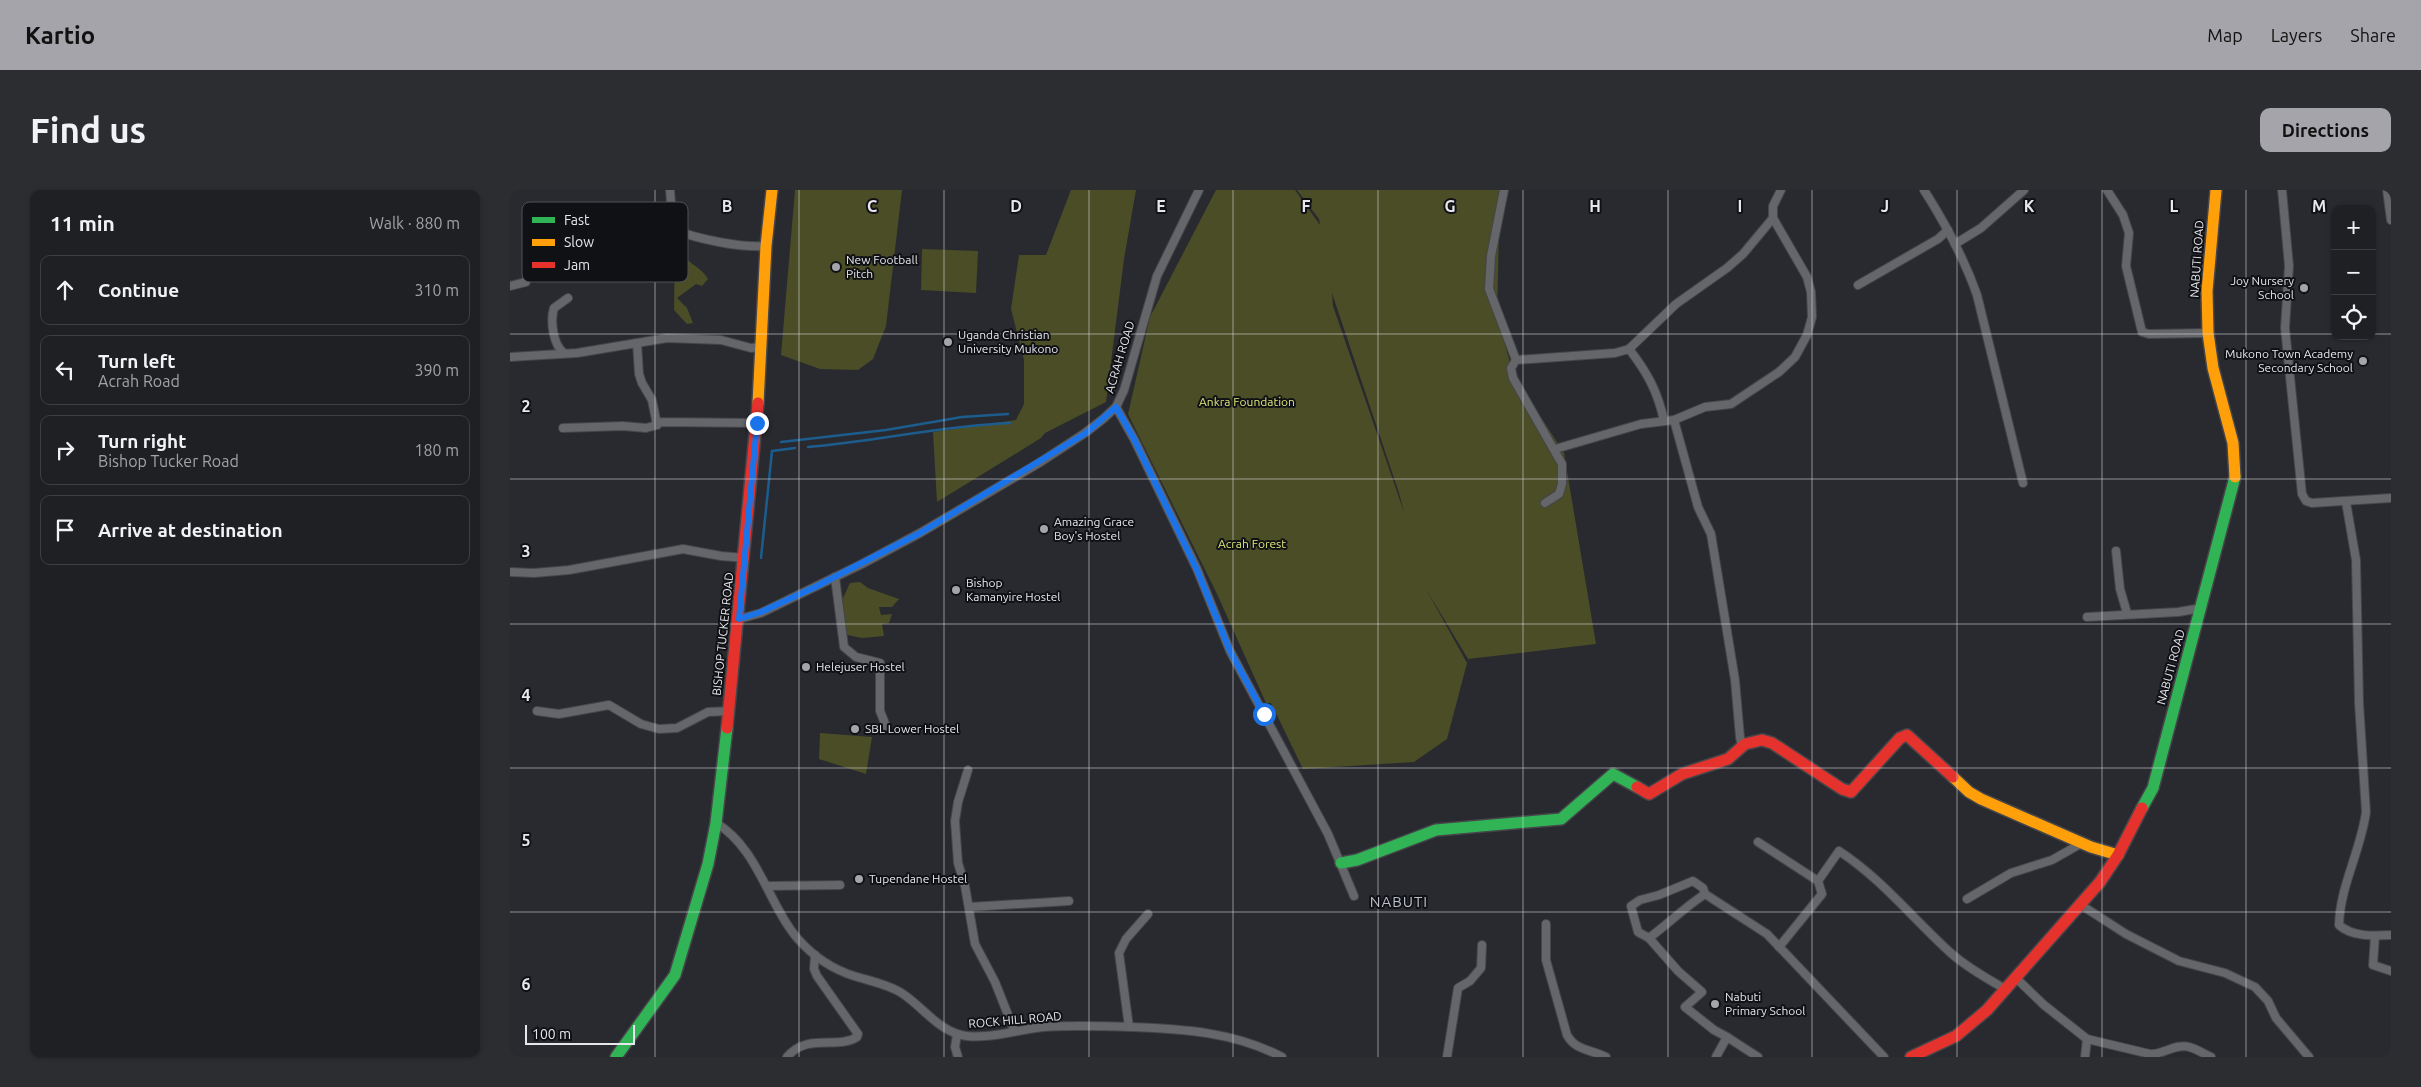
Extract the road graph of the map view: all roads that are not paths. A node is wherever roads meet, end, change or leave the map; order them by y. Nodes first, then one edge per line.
1 (772, 190) edge
2 (1199, 190) edge
3 (1504, 190) edge
4 (1781, 190) edge
5 (1924, 190) edge
6 (2024, 190) edge
7 (2107, 190) edge
8 (2216, 190) edge
9 (2282, 190) edge
10 (2387, 190) edge
11 (1773, 218) junction
12 (2391, 220) edge
13 (1948, 230) junction
14 (688, 232) edge
15 (1955, 244) junction
16 (766, 246) junction
17 (526, 282) edge
18 (1858, 285) dead end
19 (510, 286) edge
20 (568, 298) dead end
21 (2208, 333) junction
22 (637, 343) junction
23 (760, 347) junction
24 (1629, 350) junction
25 (564, 353) junction
26 (510, 357) edge
27 (1516, 360) junction
28 (1116, 407) junction
29 (1674, 420) junction
30 (1664, 421) junction
31 (757, 423) junction
32 (657, 425) junction
33 (563, 428) dead end
34 (1555, 449) junction
35 (2023, 483) dead end
36 (2391, 498) edge
37 (2346, 502) junction
38 (1545, 503) dead end
39 (2116, 551) dead end
40 (745, 558) junction
41 (510, 572) edge
42 (835, 577) junction
43 (2202, 608) junction
44 (2127, 613) junction
45 (2087, 616) dead end
46 (739, 619) junction
47 (537, 710) dead end
48 (729, 710) junction
49 (886, 726) dead end
50 (1745, 744) junction
51 (968, 770) dead end
52 (716, 822) junction
53 (1758, 842) dead end
54 (2082, 843) junction
55 (2118, 855) junction
56 (1341, 863) junction
57 (1818, 881) junction
58 (840, 885) dead end
59 (768, 886) junction
60 (1705, 894) junction
61 (1354, 896) dead end
62 (1967, 899) dead end
63 (1069, 901) dead end
64 (2081, 904) junction
65 (969, 908) junction
66 (1148, 914) dead end
67 (1546, 924) dead end
68 (2391, 935) edge
69 (2375, 936) junction
70 (1649, 938) junction
71 (1482, 945) dead end
72 (1778, 947) junction
73 (815, 955) junction
74 (2391, 971) edge
75 (2017, 980) junction
76 (2007, 990) junction
77 (1129, 1027) junction
78 (1014, 1030) junction
79 (957, 1034) junction
80 (1727, 1037) junction
81 (2087, 1038) junction
82 (616, 1057) edge
83 (787, 1057) edge
84 (958, 1057) edge
85 (1282, 1057) edge
86 (1447, 1057) edge
87 (1606, 1057) edge
88 (1716, 1057) edge
89 (1758, 1057) edge
90 (1884, 1057) edge
91 (1911, 1057) edge
92 (2085, 1057) edge
93 (2211, 1057) edge
94 (2309, 1057) edge

1 - 16 street, BISHOP TUCKER ROAD
2 - 28 street, ACRAH ROAD
3 - 27 street
4 - 11 street
5 - 13 street
6 - 15 street
7 - 21 street
8 - 21 street, NABUTI ROAD
9 - 37 street
10 - 12 street
11 - 24 street
11 - 29 street
13 - 15 street
13 - 18 street
14 - 16 street
15 - 35 street
16 - 23 street, BISHOP TUCKER ROAD
17 - 19 street
20 - 25 street
21 - 43 street, NABUTI ROAD
22 - 23 street
22 - 25 street
22 - 32 street
23 - 31 street, BISHOP TUCKER ROAD
24 - 27 street
24 - 30 street
25 - 26 street
27 - 34 street
28 - 42 street, ACRAH ROAD
28 - 56 street
29 - 30 street
29 - 50 street
30 - 34 street
31 - 32 street
31 - 40 street, BISHOP TUCKER ROAD
32 - 33 street
34 - 38 street
36 - 37 street
37 - 69 street
39 - 44 street
40 - 41 street
40 - 46 street, BISHOP TUCKER ROAD
42 - 46 street, ACRAH ROAD
42 - 49 street
43 - 44 street
43 - 55 street, NABUTI ROAD
44 - 45 street
46 - 48 street, BISHOP TUCKER ROAD
47 - 48 street
48 - 52 street, BISHOP TUCKER ROAD
50 - 54 street
50 - 56 street
51 - 65 street
52 - 59 street, ROCK HILL ROAD
52 - 82 street, BISHOP TUCKER ROAD
53 - 57 street
54 - 55 street
54 - 62 street
55 - 64 street, NABUTI ROAD
56 - 61 street
57 - 72 street
57 - 76 street
58 - 59 street
59 - 73 street, ROCK HILL ROAD
60 - 70 street
60 - 70 street
60 - 72 street
63 - 65 street
64 - 75 street, NABUTI ROAD
64 - 94 street
65 - 78 street
66 - 77 street
67 - 87 street
68 - 69 street
69 - 74 street
70 - 80 street
71 - 86 street
72 - 90 street
73 - 79 street, ROCK HILL ROAD
73 - 83 street
75 - 76 street, NABUTI ROAD
75 - 81 street
76 - 91 street, NABUTI ROAD
77 - 78 street, ROCK HILL ROAD
77 - 85 street, ROCK HILL ROAD
78 - 79 street, ROCK HILL ROAD
79 - 84 street
80 - 88 street
80 - 89 street
81 - 92 street
81 - 93 street

